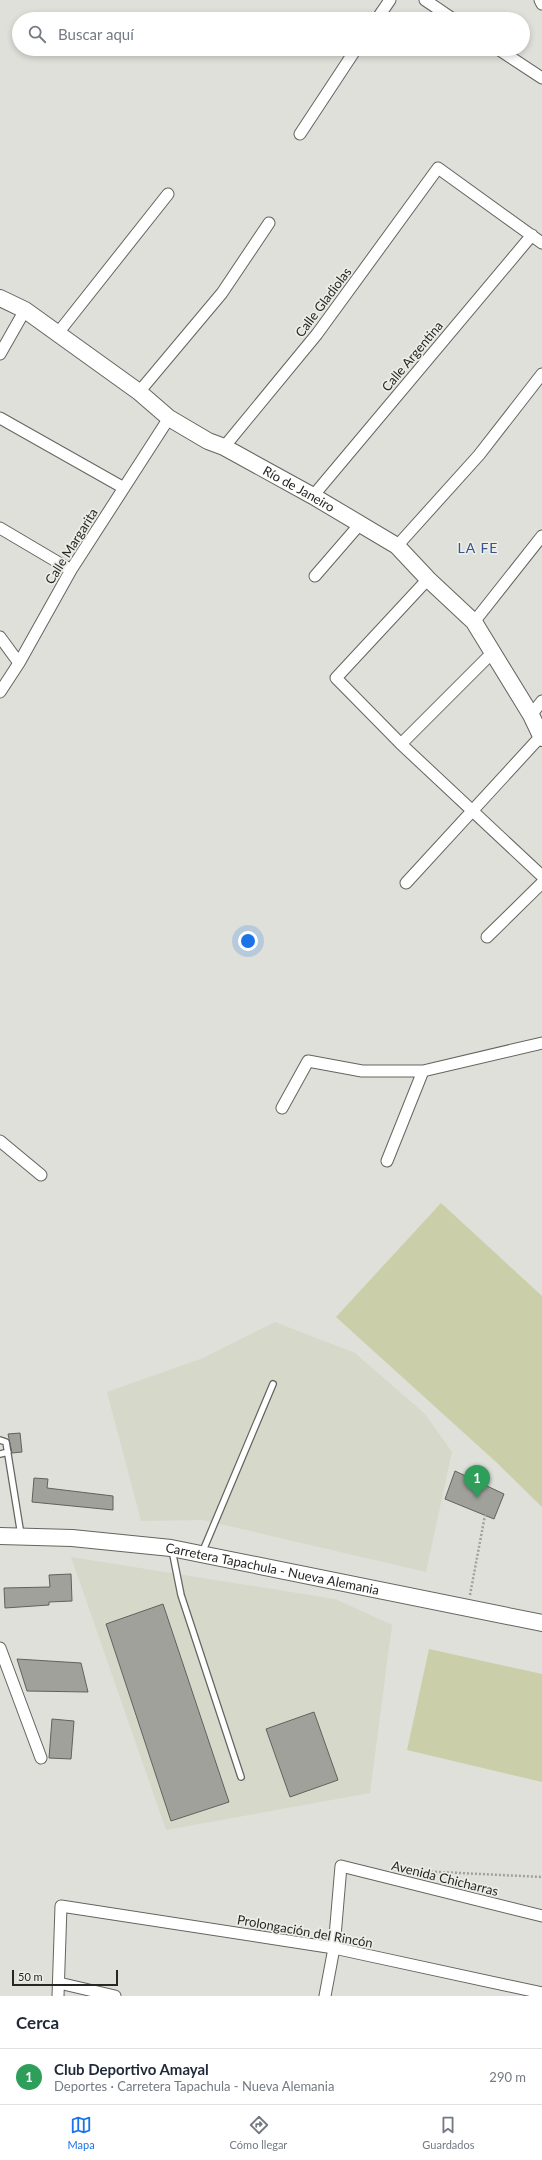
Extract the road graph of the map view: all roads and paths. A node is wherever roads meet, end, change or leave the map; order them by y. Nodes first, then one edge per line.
1 (390, 0) edge
2 (425, 0) edge
3 (540, 0) edge
4 (542, 4) edge
5 (382, 12) edge
6 (443, 12) edge
7 (351, 56) edge
8 (509, 56) edge
9 (542, 78) edge
10 (300, 134) dead end
11 (168, 194) dead end
12 (269, 223) dead end
13 (532, 235) junction
14 (542, 243) edge
15 (0, 298) edge
16 (25, 310) junction
17 (58, 333) junction
18 (0, 354) edge
19 (542, 374) edge
20 (139, 392) junction
21 (0, 418) edge
22 (169, 418) junction
23 (224, 447) junction
24 (124, 488) junction
25 (313, 496) junction
26 (360, 524) junction
27 (0, 528) edge
28 (542, 536) edge
29 (397, 546) junction
30 (71, 570) junction
31 (315, 576) dead end
32 (428, 579) junction
33 (474, 622) junction
34 (0, 637) edge
35 (492, 653) junction
36 (19, 663) junction
37 (0, 692) edge
38 (542, 701) edge
39 (530, 715) junction
40 (541, 737) edge
41 (401, 744) junction
42 (473, 810) junction
43 (542, 876) edge
44 (406, 883) dead end
45 (542, 883) edge
46 (488, 937) dead end
47 (542, 1043) edge
48 (423, 1071) junction
49 (282, 1108) dead end
50 (0, 1141) edge
51 (387, 1161) dead end
52 (41, 1175) dead end
53 (273, 1384) dead end
54 (0, 1440) edge
55 (8, 1452) junction
56 (0, 1454) edge
57 (485, 1515) dead end
58 (0, 1536) edge
59 (21, 1536) junction
60 (172, 1548) junction
61 (202, 1554) junction
62 (468, 1607) junction
63 (542, 1623) edge
64 (0, 1648) edge
65 (41, 1758) dead end
66 (241, 1778) dead end
67 (415, 1871) dead end
68 (542, 1877) edge
69 (542, 1916) edge
70 (334, 1948) junction
71 (59, 1983) junction
72 (542, 1993) edge
73 (58, 1996) edge
74 (115, 1996) edge
75 (325, 1996) edge

1 - 5 street
2 - 6 street
3 - 4 street
7 - 10 street
8 - 9 street
11 - 17 street
12 - 20 street
13 - 14 street
13 - 23 street, Calle Gladiolas
13 - 25 street, Calle Argentina
15 - 16 street, Río de Janeiro
16 - 17 street, Río de Janeiro
16 - 18 street
17 - 20 street, Río de Janeiro
19 - 29 street
20 - 22 street, Río de Janeiro
21 - 24 street
22 - 23 street, Río de Janeiro
22 - 24 street, Calle Margarita
23 - 25 street, Río de Janeiro
24 - 30 street, Calle Margarita
25 - 26 street, Río de Janeiro
26 - 29 street, Río de Janeiro
26 - 31 street
27 - 30 street
28 - 33 street
29 - 32 street, Río de Janeiro
30 - 36 street, Calle Margarita
32 - 33 street, Río de Janeiro
32 - 41 street
33 - 35 street, Río de Janeiro
34 - 36 street
35 - 39 street, Río de Janeiro
35 - 41 street
36 - 37 street, Calle Margarita
38 - 39 street
39 - 40 street, Río de Janeiro
40 - 42 street
41 - 42 street
42 - 43 street
42 - 44 street
45 - 46 street
47 - 48 street
48 - 49 street
48 - 51 street
50 - 52 street
53 - 61 lane
54 - 55 lane
55 - 56 lane
55 - 59 lane
57 - 62 path
58 - 59 street, Carretera Tapachula - Nueva Alemania
59 - 60 street, Carretera Tapachula - Nueva Alemania
60 - 61 street, Carretera Tapachula - Nueva Alemania
60 - 66 lane
61 - 62 street, Carretera Tapachula - Nueva Alemania
62 - 63 street, Carretera Tapachula - Nueva Alemania
64 - 65 street
67 - 68 path
69 - 70 street, Avenida Chicharras
70 - 71 street, Prolongación del Rincón
70 - 72 street, Prolongación del Rincón
70 - 75 street
71 - 73 street
71 - 74 street

